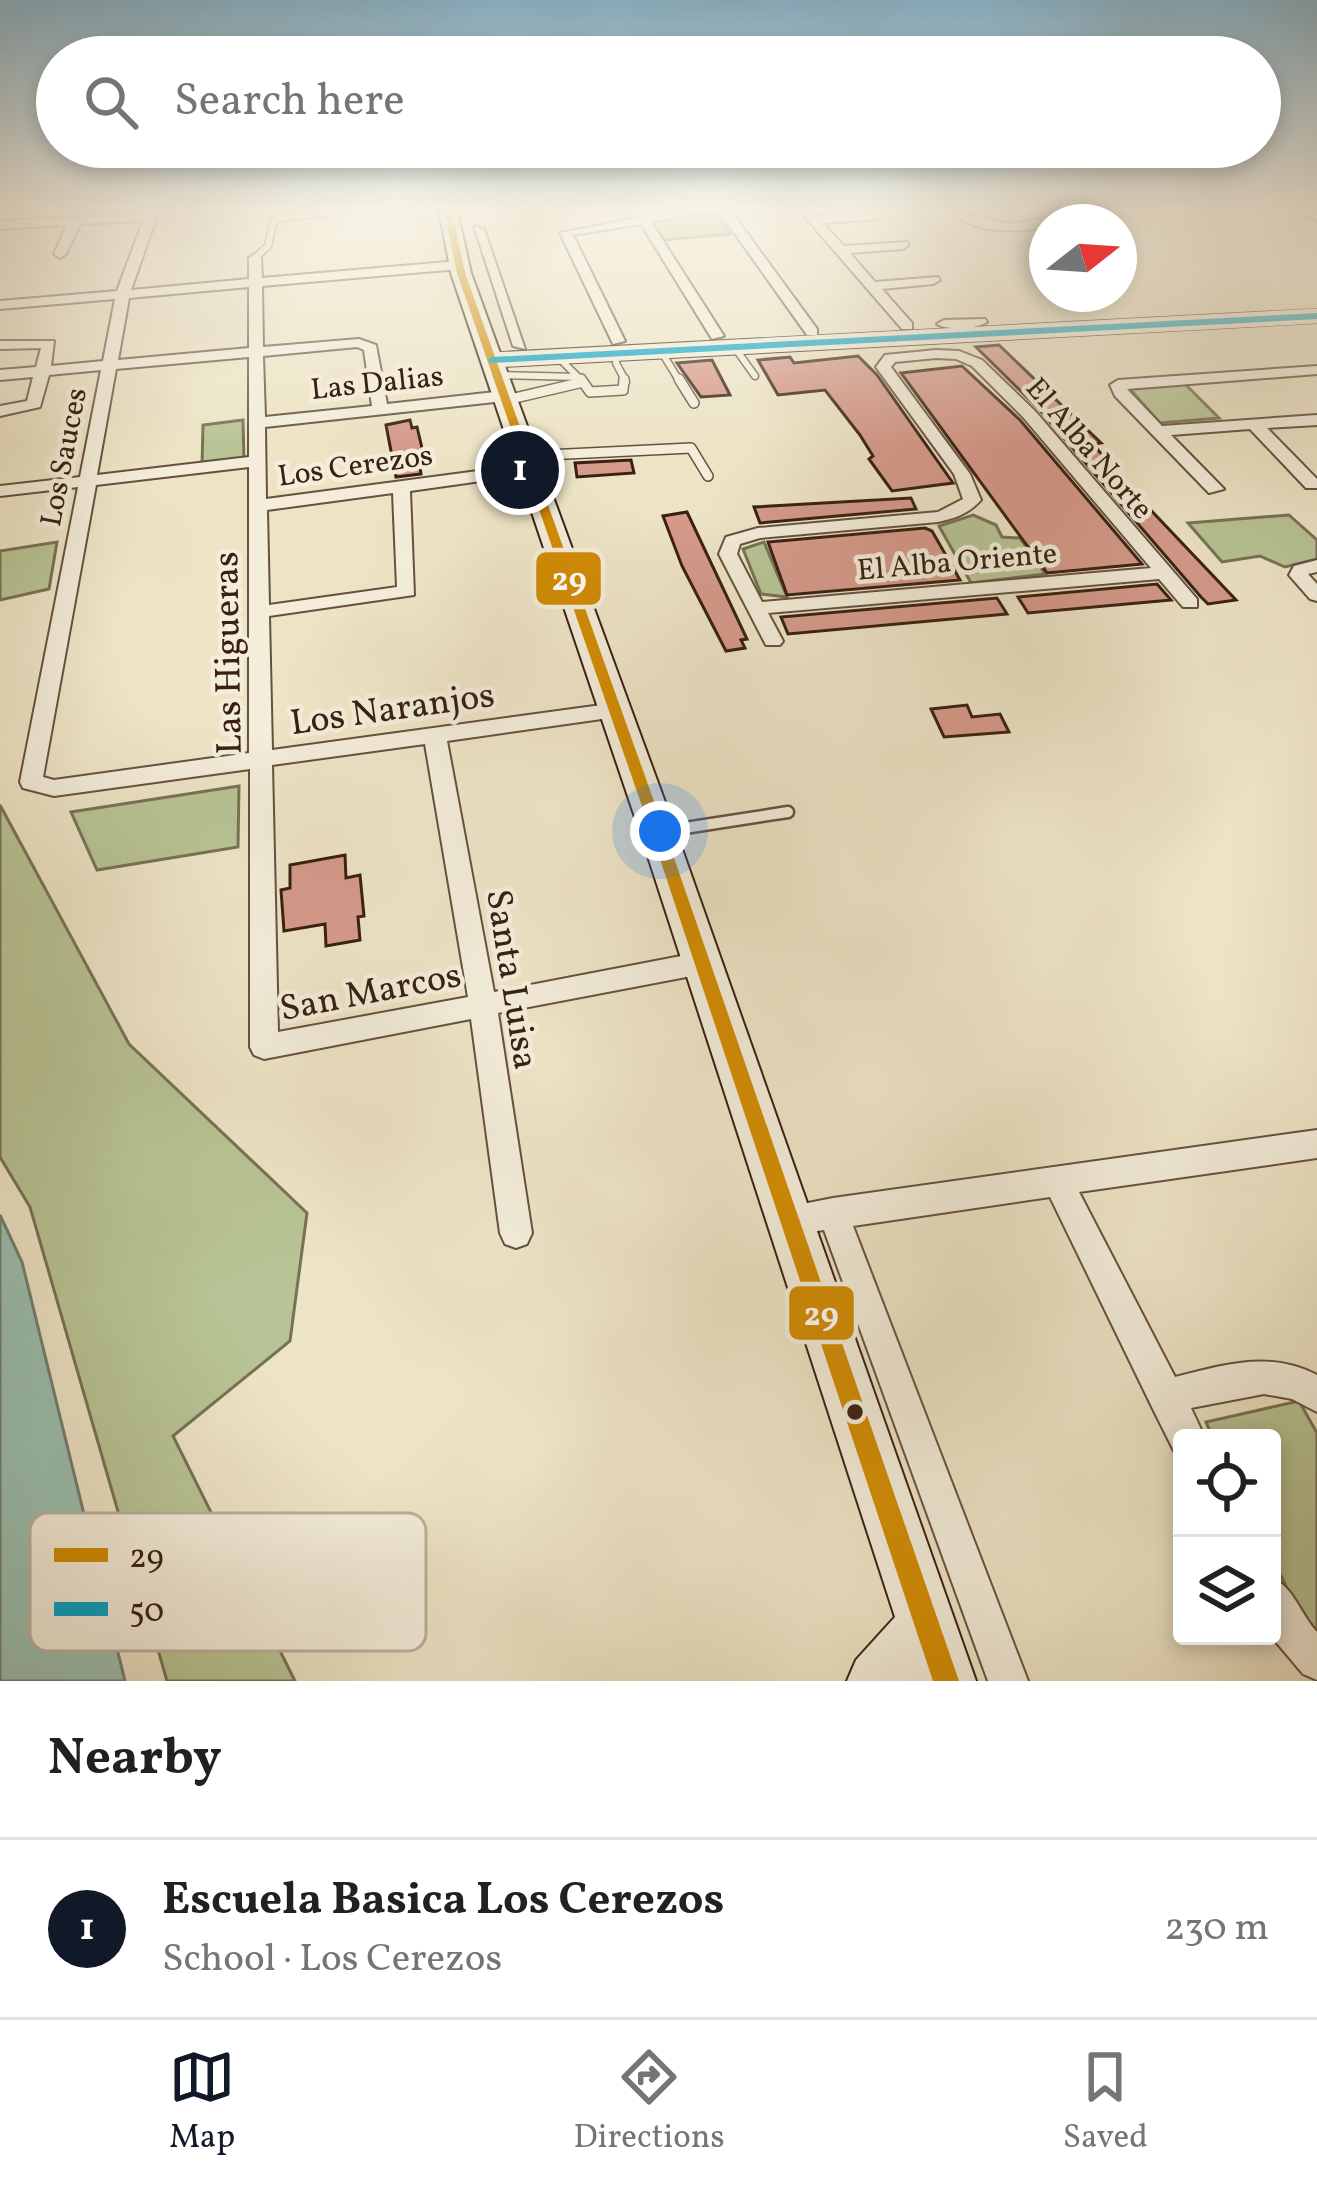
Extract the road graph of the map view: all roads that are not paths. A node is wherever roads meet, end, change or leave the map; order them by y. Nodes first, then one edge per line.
1 (125, 288) edge
2 (190, 288) edge
3 (255, 288) edge
4 (468, 288) edge
5 (480, 288) edge
6 (592, 288) edge
7 (690, 288) edge
8 (781, 288) edge
9 (876, 288) edge
10 (123, 294) junction
11 (0, 304) edge
12 (1317, 316) edge
13 (812, 332) junction
14 (726, 342) junction
15 (842, 342) junction
16 (917, 342) junction
17 (0, 345) edge
18 (617, 347) junction
19 (555, 351) junction
20 (661, 351) junction
21 (256, 352) junction
22 (108, 365) junction
23 (1317, 370) edge
24 (42, 371) junction
25 (501, 371) junction
26 (0, 375) edge
27 (755, 376) dead end
28 (579, 380) junction
29 (694, 404) dead end
30 (380, 409) junction
31 (0, 412) edge
32 (1317, 420) edge
33 (256, 422) junction
34 (1254, 424) junction
35 (1157, 430) junction
36 (257, 461) junction
37 (529, 463) junction
38 (708, 476) dead end
39 (87, 481) junction
40 (1312, 484) dead end
41 (401, 487) junction
42 (1215, 489) dead end
43 (0, 491) edge
44 (257, 506) junction
45 (1308, 569) edge
46 (1163, 573) junction
47 (1317, 595) edge
48 (1190, 603) dead end
49 (756, 608) junction
50 (258, 612) junction
51 (773, 641) dead end
52 (616, 710) junction
53 (435, 737) junction
54 (261, 763) junction
55 (35, 786) joint
56 (788, 812) dead end
57 (658, 832) junction
58 (702, 963) junction
59 (483, 1005) junction
60 (264, 1046) joint
61 (1317, 1144) edge
62 (1057, 1180) junction
63 (833, 1213) junction
64 (789, 1220) junction
65 (516, 1233) dead end
66 (1317, 1395) edge
67 (1166, 1396) junction
68 (1182, 1429) edge
69 (1281, 1611) edge
70 (927, 1625) junction
71 (1304, 1646) edge
72 (877, 1681) edge
73 (946, 1681) edge
74 (1008, 1681) edge

1 - 10 street, Los Sauces
2 - 10 street
3 - 21 street, Las Higueras
4 - 25 street
5 - 25 street
6 - 18 street
7 - 14 street
8 - 13 street
9 - 16 street
10 - 11 street
10 - 22 street, Los Sauces
12 - 16 street
13 - 14 street
13 - 15 street
13 - 16 street
14 - 15 street
14 - 18 street
14 - 20 street
14 - 27 lane
15 - 16 street
16 - 46 street, El Alba Norte
16 - 49 street
17 - 24 street
18 - 19 street
18 - 20 street
18 - 28 lane
19 - 25 street
19 - 28 lane
20 - 29 lane
21 - 22 street
21 - 30 street
21 - 33 street, Las Higueras
22 - 24 street
22 - 39 street, Los Sauces
23 - 35 street
24 - 26 street
24 - 31 street
25 - 28 lane
25 - 28 lane
25 - 30 street, Las Dalias
25 - 37 street
30 - 33 street, Las Dalias
32 - 34 street
33 - 36 street, Las Higueras
34 - 35 street
34 - 40 street
35 - 42 street
36 - 39 street
36 - 44 street, Las Higueras
37 - 38 lane
37 - 41 street, Los Cerezos
37 - 52 street
39 - 43 street
39 - 55 street, Los Sauces
41 - 44 street, Los Cerezos
41 - 50 street
44 - 50 street, Las Higueras
45 - 47 street
46 - 48 street, El Alba Norte
46 - 49 street, El Alba Oriente
49 - 51 street
50 - 54 street, Las Higueras
52 - 53 street, Los Naranjos
52 - 57 street
53 - 54 street, Los Naranjos
53 - 59 street, Santa Luisa
54 - 55 street, Los Naranjos
54 - 60 street, Las Higueras
56 - 57 lane
57 - 58 street
58 - 59 street, San Marcos
58 - 64 street
59 - 60 street, San Marcos
59 - 65 street, Santa Luisa
61 - 62 street
62 - 63 street
62 - 67 street
63 - 64 street
63 - 74 street
64 - 70 street
66 - 67 street
67 - 68 street
69 - 71 street
70 - 72 street
70 - 73 street

